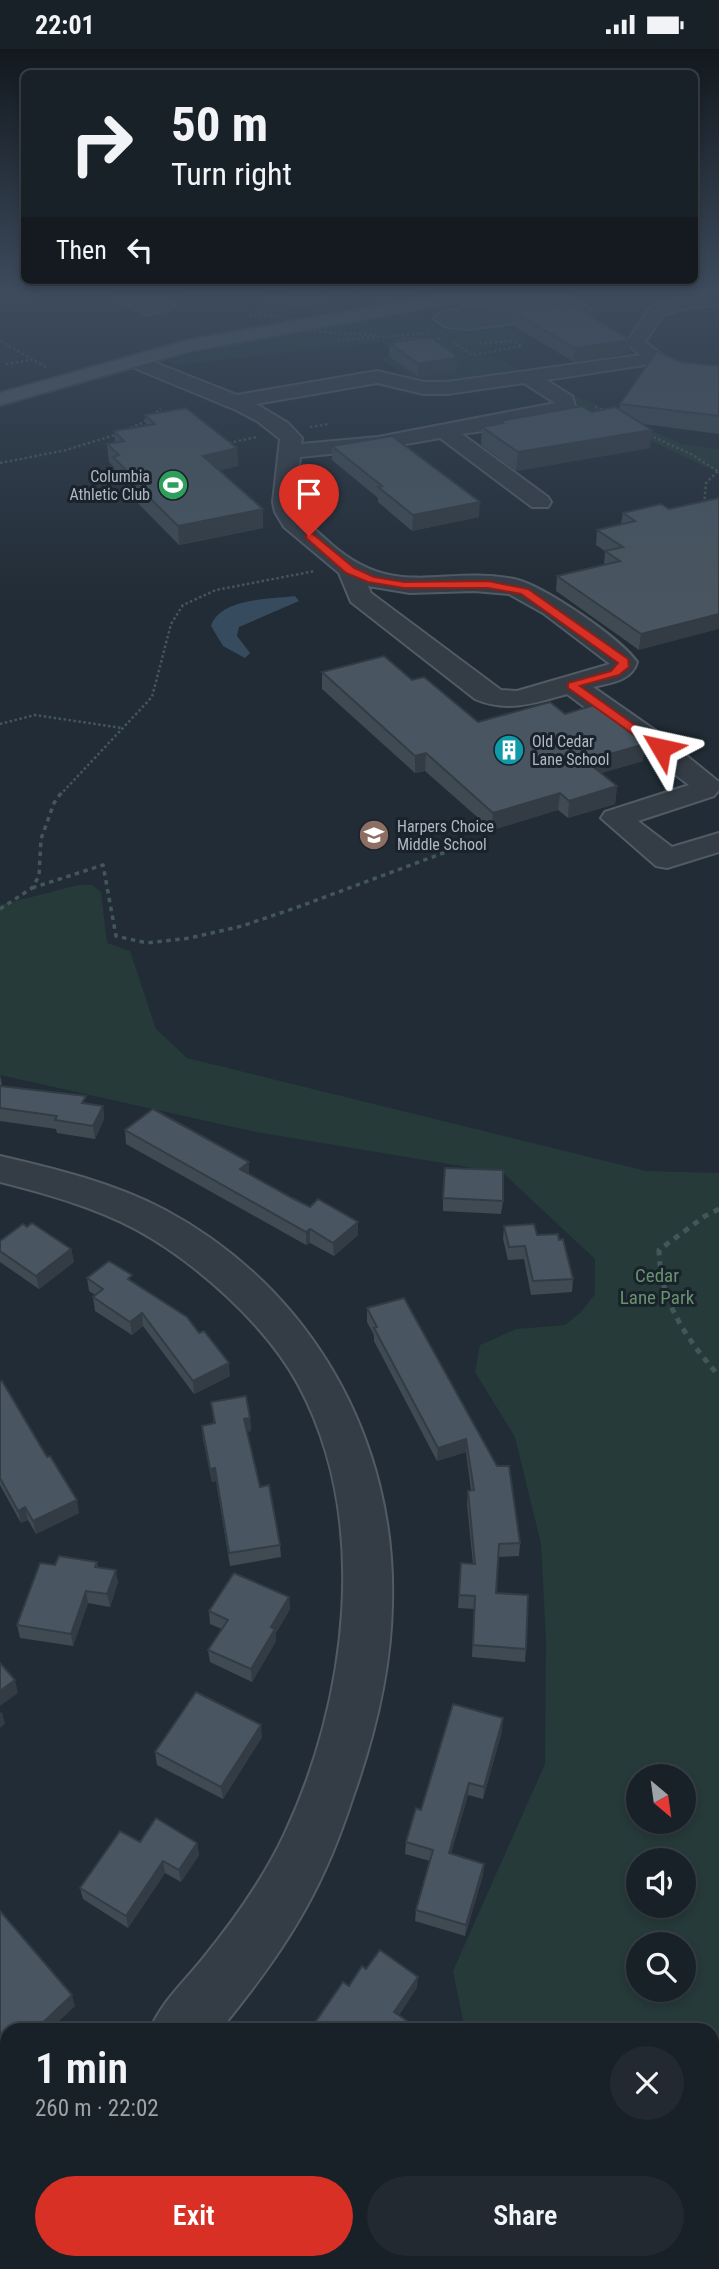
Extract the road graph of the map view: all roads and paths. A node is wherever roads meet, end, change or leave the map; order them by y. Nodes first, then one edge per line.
1 (18, 395) edge
2 (214, 395) edge
3 (275, 395) edge
4 (554, 395) edge
5 (0, 399) edge
6 (232, 402) junction
7 (595, 407) dead end
8 (161, 409) edge
9 (611, 413) edge
10 (449, 435) junction
11 (648, 435) edge
12 (290, 451) junction
13 (0, 463) edge
14 (718, 472) edge
15 (540, 502) dead end
16 (694, 506) edge
17 (384, 563) dead end
18 (347, 568) junction
19 (572, 685) junction
20 (0, 724) edge
21 (122, 728) junction
22 (673, 800) junction
23 (489, 836) dead end
24 (719, 836) edge
25 (719, 842) edge
26 (32, 888) junction
27 (0, 909) edge
28 (0, 1169) edge
29 (719, 1209) edge
30 (719, 1376) edge
31 (186, 2023) edge

1 - 5 main road
2 - 6 street
3 - 6 street
4 - 10 street
6 - 12 street
7 - 9 path
8 - 13 path
10 - 12 street
10 - 15 street
11 - 14 path
12 - 18 street
14 - 16 path
17 - 18 street
18 - 19 street
18 - 19 street
18 - 21 path
19 - 22 street
20 - 21 path
21 - 26 path
22 - 24 street
22 - 25 street
23 - 26 path
26 - 27 path
28 - 31 street
29 - 30 path

